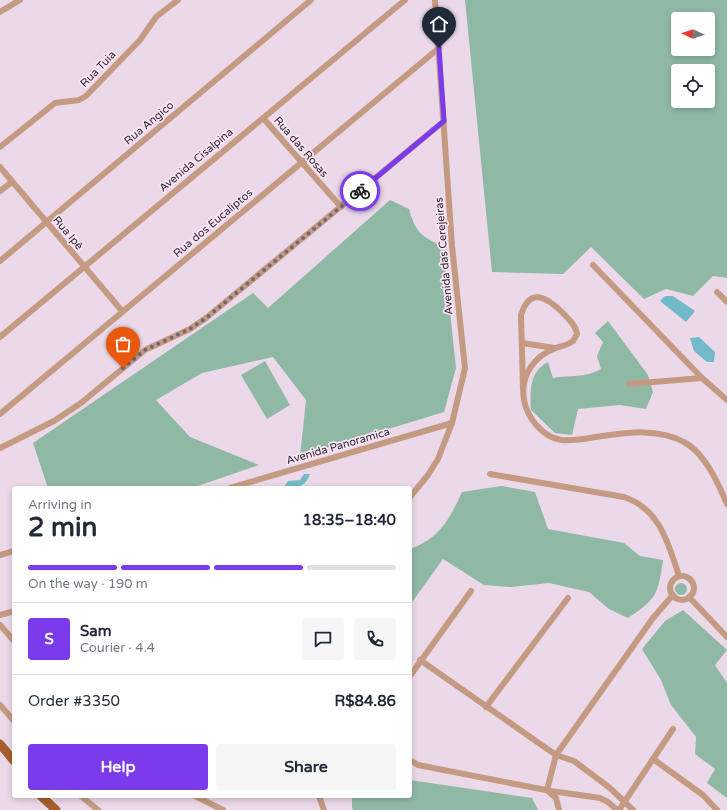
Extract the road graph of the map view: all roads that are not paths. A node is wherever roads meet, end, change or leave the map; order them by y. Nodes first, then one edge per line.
1 (20, 0) edge
2 (178, 0) edge
3 (311, 0) edge
4 (405, 0) edge
5 (435, 0) edge
6 (0, 12) edge
7 (439, 48) junction
8 (263, 118) junction
9 (444, 121) junction
10 (0, 147) edge
11 (301, 162) junction
12 (0, 167) edge
13 (12, 182) junction
14 (0, 191) edge
15 (341, 207) junction
16 (46, 222) junction
17 (0, 261) edge
18 (593, 265) dead end
19 (84, 266) junction
20 (717, 292) dead end
21 (727, 302) edge
22 (122, 312) junction
23 (0, 336) edge
24 (522, 343) junction
25 (555, 348) junction
26 (702, 378) junction
27 (629, 384) dead end
28 (523, 389) junction
29 (727, 400) edge
30 (0, 414) edge
31 (452, 423) junction
32 (0, 448) edge
33 (490, 474) dead end
34 (237, 486) edge
35 (412, 495) edge
36 (727, 504) edge
37 (12, 552) edge
38 (0, 555) edge
39 (679, 576) junction
40 (472, 591) dead end
41 (673, 595) junction
42 (689, 597) junction
43 (568, 598) dead end
44 (12, 612) edge
45 (0, 616) edge
46 (0, 625) edge
47 (727, 637) edge
48 (12, 639) edge
49 (420, 660) junction
50 (412, 673) edge
51 (0, 705) edge
52 (486, 707) junction
53 (12, 719) edge
54 (673, 729) dead end
55 (0, 744) edge
56 (0, 753) edge
57 (556, 755) junction
58 (12, 759) edge
59 (654, 759) junction
60 (12, 761) edge
61 (412, 761) edge
62 (547, 790) junction
63 (43, 798) edge
64 (83, 798) edge
65 (199, 798) edge
66 (320, 798) edge
67 (625, 801) junction
68 (56, 810) edge
69 (98, 810) edge
70 (223, 810) edge
71 (324, 810) edge
72 (559, 810) edge
73 (618, 810) edge
74 (633, 810) edge
75 (717, 810) edge

1 - 6 street
2 - 10 street, Rua Tuia
3 - 16 street, Rua Angico
4 - 8 street, Avenida Cisalpina
5 - 7 street, Avenida das Cerejeiras
7 - 9 street, Avenida das Cerejeiras
7 - 11 street, Rua dos Eucaliptos
8 - 11 street, Rua das Rosas
8 - 19 street, Avenida Cisalpina
9 - 15 street
9 - 31 street, Avenida das Cerejeiras
11 - 15 street, Rua das Rosas
11 - 22 street, Rua dos Eucaliptos
12 - 13 street, Rua Ipê
13 - 14 street
13 - 16 street, Rua Ipê
15 - 32 street
16 - 17 street, Rua Angico
16 - 19 street, Rua Ipê
18 - 26 street
19 - 22 street, Rua Ipê
19 - 23 street, Avenida Cisalpina
20 - 21 street
22 - 30 street, Rua dos Eucaliptos
24 - 25 street
24 - 25 street
24 - 28 street
25 - 28 street
26 - 27 street
26 - 29 street
28 - 36 street
31 - 34 street, Avenida Panoramica
31 - 35 street, Avenida das Cerejeiras
33 - 39 street
37 - 38 street
39 - 41 street
39 - 42 street
40 - 49 street
41 - 42 street
41 - 57 street
42 - 47 street
43 - 52 street
44 - 45 street
46 - 48 street
49 - 50 street
49 - 52 street
51 - 53 street
52 - 57 street
54 - 59 street
55 - 58 main road
56 - 60 main road
57 - 62 street
57 - 67 street
59 - 67 street
59 - 75 street
61 - 62 street
62 - 72 street
62 - 73 street
63 - 68 main road
64 - 69 street
65 - 70 street
66 - 71 street
67 - 73 street
67 - 74 street

